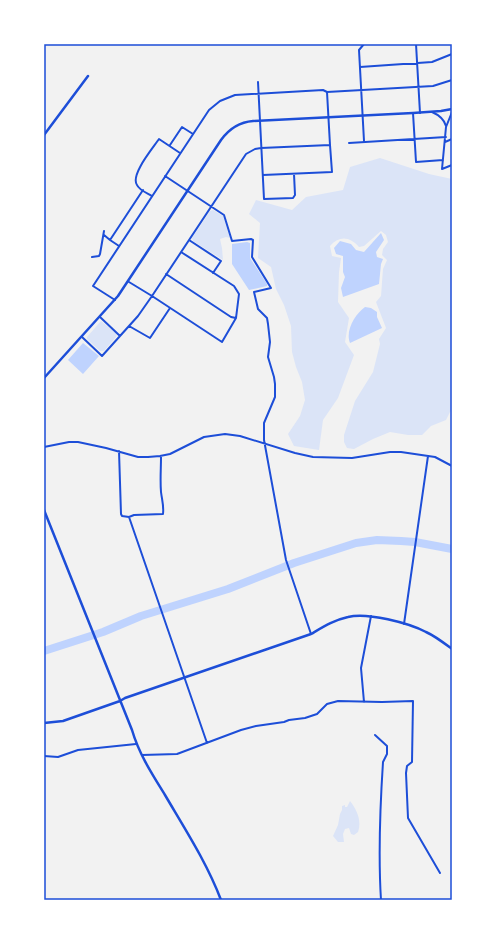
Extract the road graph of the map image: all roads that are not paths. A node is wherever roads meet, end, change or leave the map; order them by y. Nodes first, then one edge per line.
1 (364, 44) edge
2 (416, 44) edge
3 (452, 54) edge
4 (417, 64) junction
5 (360, 67) junction
6 (88, 76) dead end
7 (452, 80) edge
8 (258, 82) dead end
9 (418, 87) junction
10 (361, 90) junction
11 (327, 92) junction
12 (258, 93) junction
13 (452, 109) edge
14 (432, 112) junction
15 (452, 112) edge
16 (413, 113) junction
17 (420, 113) junction
18 (362, 116) junction
19 (329, 118) junction
20 (260, 120) junction
21 (446, 127) junction
22 (193, 134) junction
23 (44, 135) edge
24 (446, 137) junction
25 (414, 138) junction
26 (452, 139) edge
27 (364, 141) junction
28 (445, 142) junction
29 (349, 143) dead end
30 (169, 145) junction
31 (330, 145) junction
32 (261, 148) junction
33 (180, 153) junction
34 (443, 160) junction
35 (452, 165) edge
36 (294, 174) junction
37 (262, 175) junction
38 (165, 176) junction
39 (143, 190) junction
40 (188, 191) junction
41 (152, 196) junction
42 (211, 206) junction
43 (104, 230) dead end
44 (104, 235) junction
45 (110, 240) junction
46 (189, 240) junction
47 (119, 246) junction
48 (181, 252) junction
49 (92, 257) dead end
50 (213, 272) junction
51 (166, 274) junction
52 (129, 282) junction
53 (152, 296) junction
54 (115, 300) junction
55 (170, 308) junction
56 (100, 317) junction
57 (236, 318) junction
58 (130, 326) junction
59 (120, 336) junction
60 (82, 337) junction
61 (44, 378) edge
62 (265, 444) junction
63 (44, 447) edge
64 (119, 452) junction
65 (160, 456) junction
66 (428, 456) junction
67 (452, 466) edge
68 (44, 510) edge
69 (129, 518) junction
70 (371, 616) junction
71 (404, 624) junction
72 (311, 634) junction
73 (452, 649) edge
74 (185, 679) junction
75 (120, 701) junction
76 (364, 702) junction
77 (44, 723) edge
78 (375, 735) dead end
79 (206, 743) junction
80 (136, 744) junction
81 (141, 755) junction
82 (44, 756) edge
83 (440, 873) dead end
84 (221, 900) edge
85 (381, 900) edge

1 - 5 street
2 - 4 street
3 - 4 street
4 - 5 street
4 - 9 street
5 - 10 street
6 - 23 street
7 - 9 street
8 - 12 street
9 - 10 street
9 - 17 street
10 - 11 street
10 - 18 street
11 - 12 street
11 - 19 street
12 - 20 street
12 - 22 street
13 - 14 street
14 - 17 street
14 - 21 street
15 - 21 street
16 - 17 street
16 - 18 street
16 - 25 street
18 - 19 street
18 - 27 street
19 - 20 street
19 - 31 street
20 - 32 street
20 - 40 street
21 - 24 street
22 - 30 street
22 - 33 street
24 - 25 street
24 - 28 street
25 - 27 street
25 - 34 street
26 - 28 street
27 - 29 street
28 - 34 street
30 - 33 street
30 - 39 street
31 - 32 street
31 - 36 street
32 - 37 street
32 - 42 street
33 - 38 street
34 - 35 street
36 - 37 street
36 - 37 street
38 - 40 street
38 - 41 street
39 - 41 street
39 - 45 street
40 - 42 street
40 - 52 street
41 - 47 street
42 - 46 street
42 - 62 street
43 - 44 street
44 - 45 street
44 - 49 street
45 - 47 street
46 - 48 street
46 - 50 street
47 - 54 street
48 - 50 street
48 - 51 street
50 - 57 street
51 - 53 street
51 - 57 street
52 - 53 street
52 - 54 street
53 - 55 street
53 - 58 street
54 - 56 street
55 - 57 street
55 - 58 street
56 - 59 street
56 - 60 street
58 - 59 street
59 - 60 street
60 - 61 street
62 - 65 street
62 - 66 street
62 - 72 street
63 - 64 street
64 - 65 street
64 - 69 street
65 - 69 street
66 - 67 street
66 - 71 street
68 - 75 street
69 - 74 street
70 - 71 street
70 - 72 street
70 - 76 street
71 - 73 street
72 - 74 street
74 - 75 street
74 - 79 street
75 - 77 street
75 - 80 street
76 - 79 street
76 - 83 street
78 - 85 street
79 - 81 street
80 - 81 street
80 - 82 street
81 - 84 street

